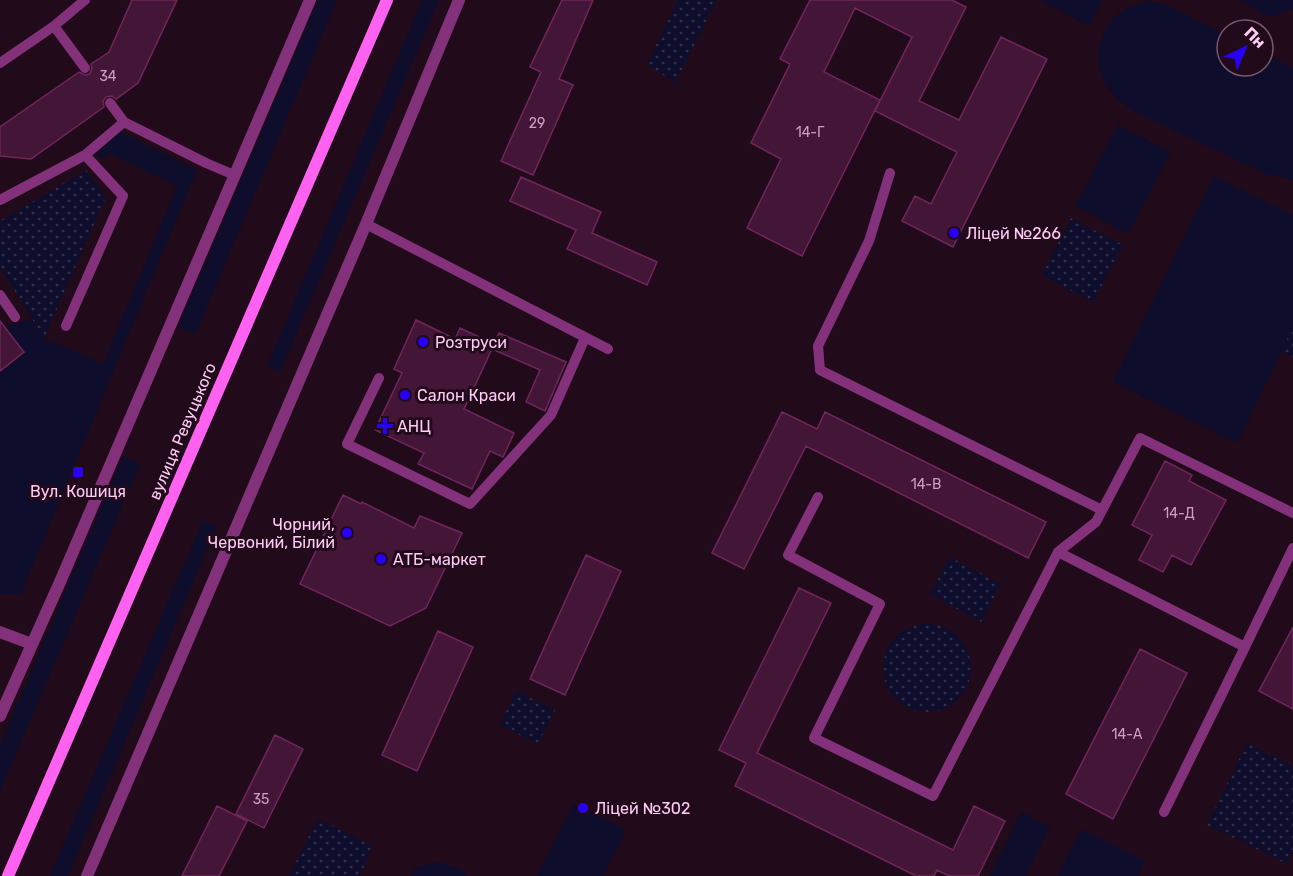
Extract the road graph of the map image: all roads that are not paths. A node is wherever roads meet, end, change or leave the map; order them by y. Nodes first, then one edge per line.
1 (85, 0) edge
2 (310, 0) edge
3 (387, 0) edge
4 (459, 0) edge
5 (54, 26) junction
6 (0, 63) edge
7 (85, 68) dead end
8 (110, 103) dead end
9 (124, 122) junction
10 (85, 155) junction
11 (890, 173) dead end
12 (234, 175) junction
13 (0, 200) edge
14 (366, 224) junction
15 (0, 295) edge
16 (15, 317) dead end
17 (66, 326) dead end
18 (585, 338) junction
19 (608, 349) dead end
20 (379, 378) dead end
21 (818, 497) dead end
22 (1102, 510) junction
23 (1293, 513) edge
24 (1293, 548) edge
25 (1058, 552) junction
26 (0, 632) edge
27 (32, 644) junction
28 (1245, 647) junction
29 (0, 716) edge
30 (1164, 812) dead end
31 (8, 876) edge
32 (87, 876) edge

1 - 5 lane
2 - 12 street
3 - 31 street, вулиця Ревуцького
4 - 14 street
5 - 6 lane
5 - 7 lane
8 - 9 lane
9 - 10 lane
9 - 12 lane
10 - 13 lane
10 - 17 lane
11 - 22 lane
12 - 27 street
14 - 18 lane
14 - 32 street
15 - 16 lane
18 - 19 lane
18 - 20 lane
21 - 25 lane
22 - 23 lane
22 - 25 lane
24 - 28 lane
25 - 28 lane
26 - 27 street
27 - 29 street
28 - 30 lane

